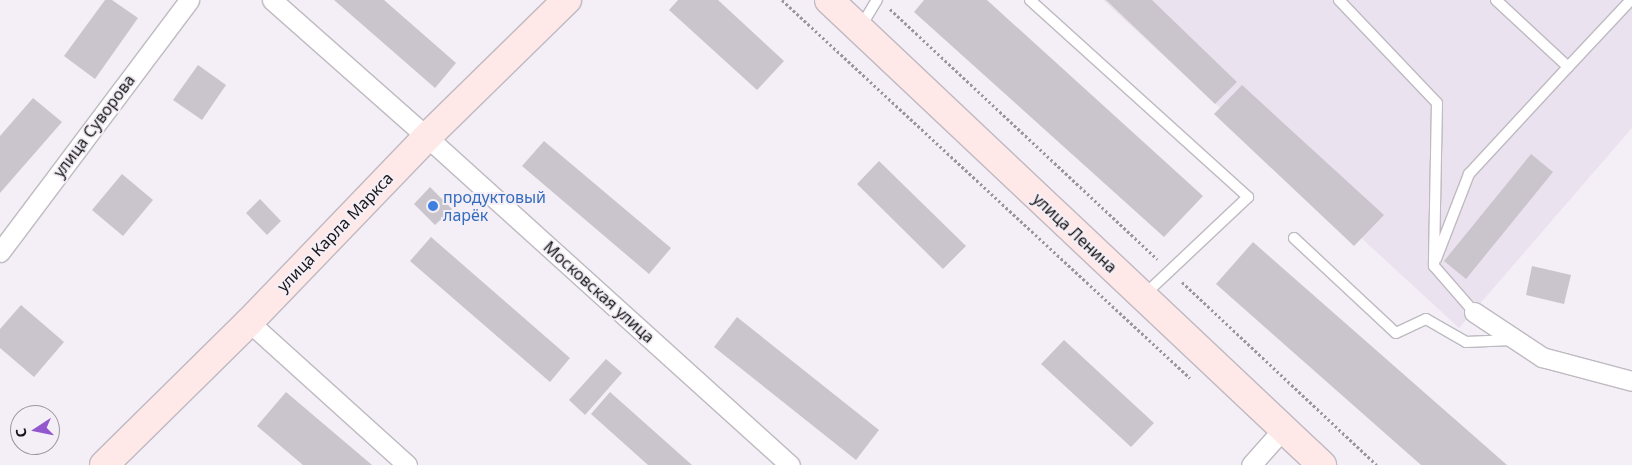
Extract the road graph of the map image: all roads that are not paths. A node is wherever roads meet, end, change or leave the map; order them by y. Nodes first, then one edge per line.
1 (189, 0) edge
2 (272, 0) edge
3 (567, 0) edge
4 (829, 0) edge
5 (877, 0) edge
6 (1030, 0) edge
7 (1339, 0) edge
8 (1496, 0) edge
9 (1631, 0) edge
10 (860, 29) junction
11 (1568, 68) junction
12 (428, 137) junction
13 (1294, 238) dead end
14 (0, 252) edge
15 (1434, 266) junction
16 (1143, 297) junction
17 (1474, 312) joint
18 (249, 322) junction
19 (1515, 340) junction
20 (1632, 381) edge
21 (1283, 429) junction
22 (104, 465) edge
23 (407, 465) edge
24 (790, 465) edge
25 (1251, 465) edge
26 (1322, 465) edge

1 - 14 street, улица Суворова
2 - 12 street, Московская улица
3 - 12 main road, улица Карла Маркса
4 - 10 main road, улица Ленина
5 - 10 lane
6 - 16 lane
7 - 15 lane
8 - 11 lane
9 - 11 lane
10 - 16 main road, улица Ленина
11 - 15 lane
12 - 18 main road, улица Карла Маркса
12 - 24 street, Московская улица
13 - 19 lane
15 - 17 lane
16 - 21 main road, улица Ленина
17 - 19 street
18 - 22 main road, улица Карла Маркса
18 - 23 street
19 - 20 street
21 - 25 street
21 - 26 main road, улица Ленина

